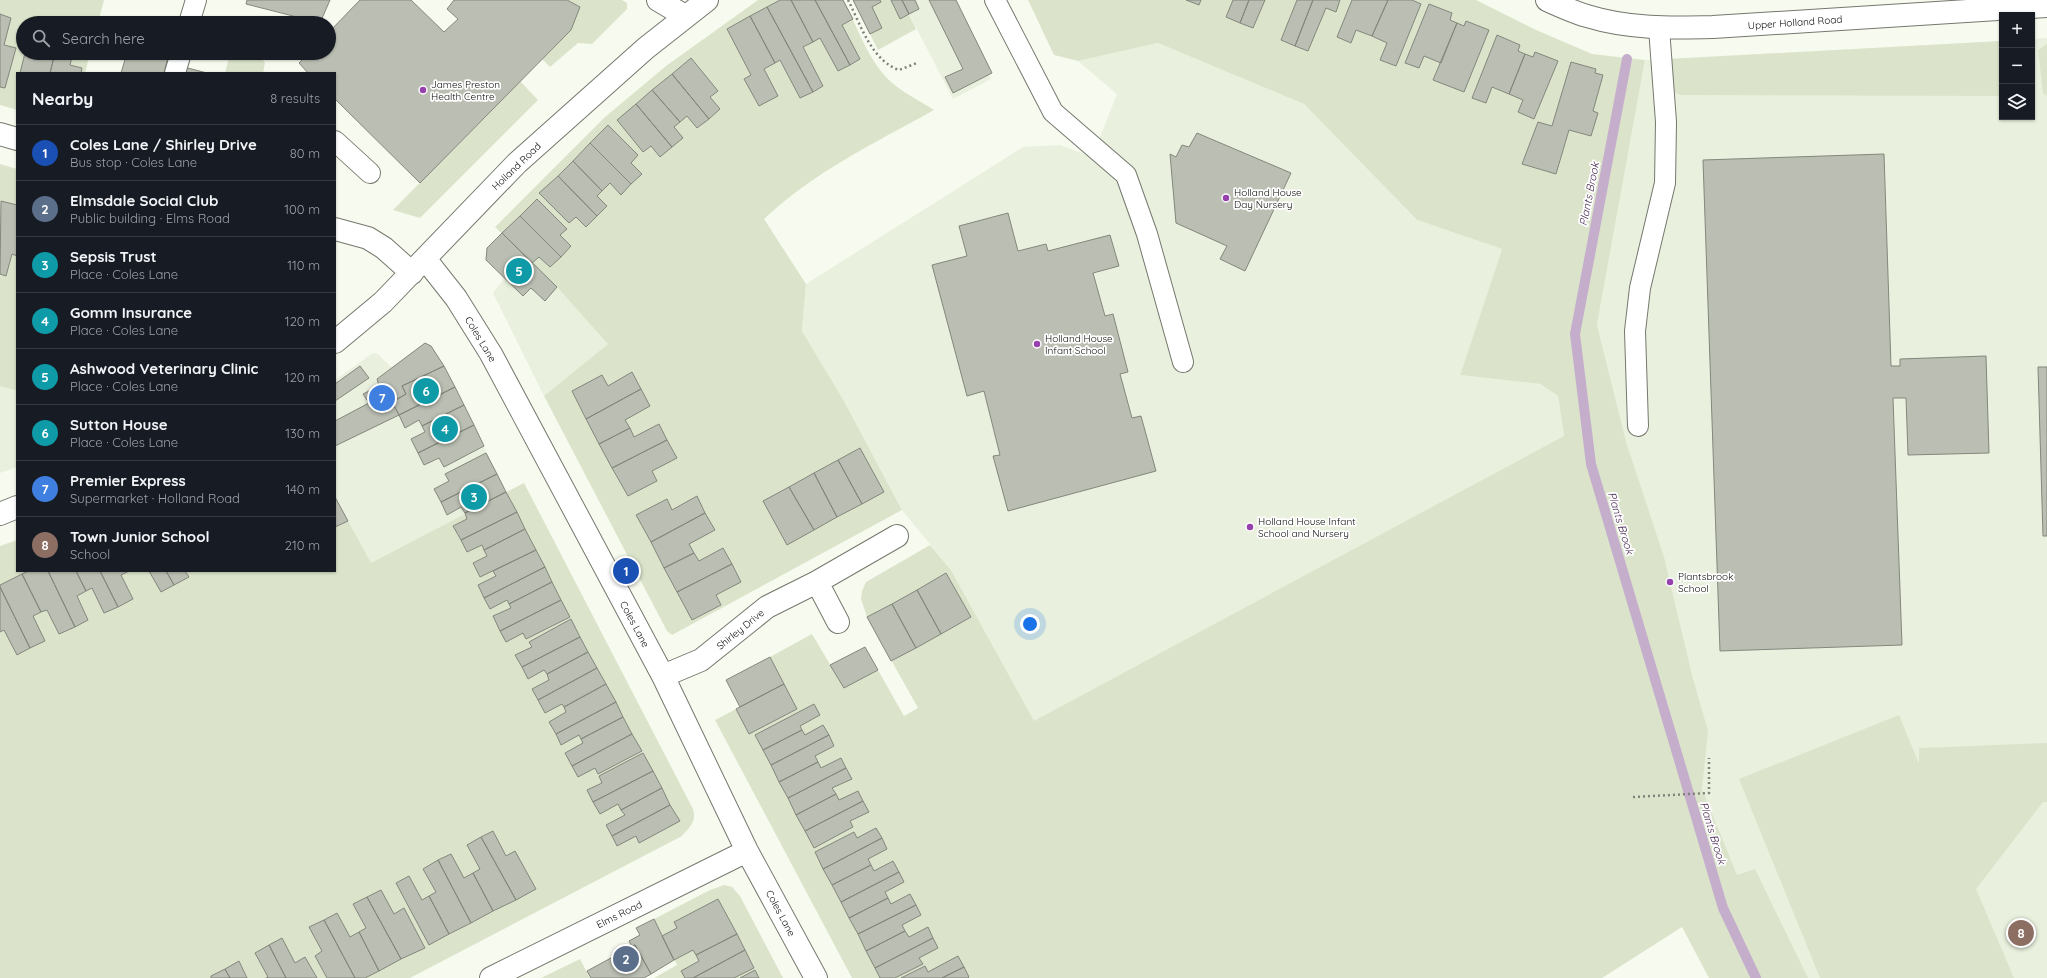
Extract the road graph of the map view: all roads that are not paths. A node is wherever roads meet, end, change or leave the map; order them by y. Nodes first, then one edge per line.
1 (196, 0) edge
2 (658, 0) edge
3 (707, 0) edge
4 (995, 0) edge
5 (1546, 0) edge
6 (2047, 6) edge
7 (2025, 8) edge
8 (191, 16) edge
9 (685, 16) junction
10 (1659, 28) junction
11 (179, 60) edge
12 (175, 72) edge
13 (0, 134) edge
14 (16, 139) edge
15 (336, 143) edge
16 (370, 173) dead end
17 (336, 228) edge
18 (419, 266) junction
19 (336, 341) edge
20 (1183, 362) dead end
21 (1638, 426) dead end
22 (897, 536) dead end
23 (817, 582) junction
24 (838, 622) dead end
25 (663, 676) junction
26 (747, 851) junction
27 (491, 978) edge
28 (816, 978) edge

1 - 8 lane
2 - 9 street
3 - 9 street, Holland Road
4 - 20 lane
5 - 10 street, Upper Holland Road
6 - 7 street, Upper Holland Road
7 - 10 street, Upper Holland Road
9 - 18 street, Holland Road
10 - 21 lane
11 - 12 lane
13 - 14 street
15 - 16 lane
17 - 18 street, Coles Lane
18 - 19 street, Holland Road
18 - 25 street, Coles Lane
22 - 23 street, Shirley Drive
23 - 24 street
23 - 25 street, Shirley Drive
25 - 26 street, Coles Lane
26 - 27 street, Elms Road
26 - 28 street, Coles Lane

